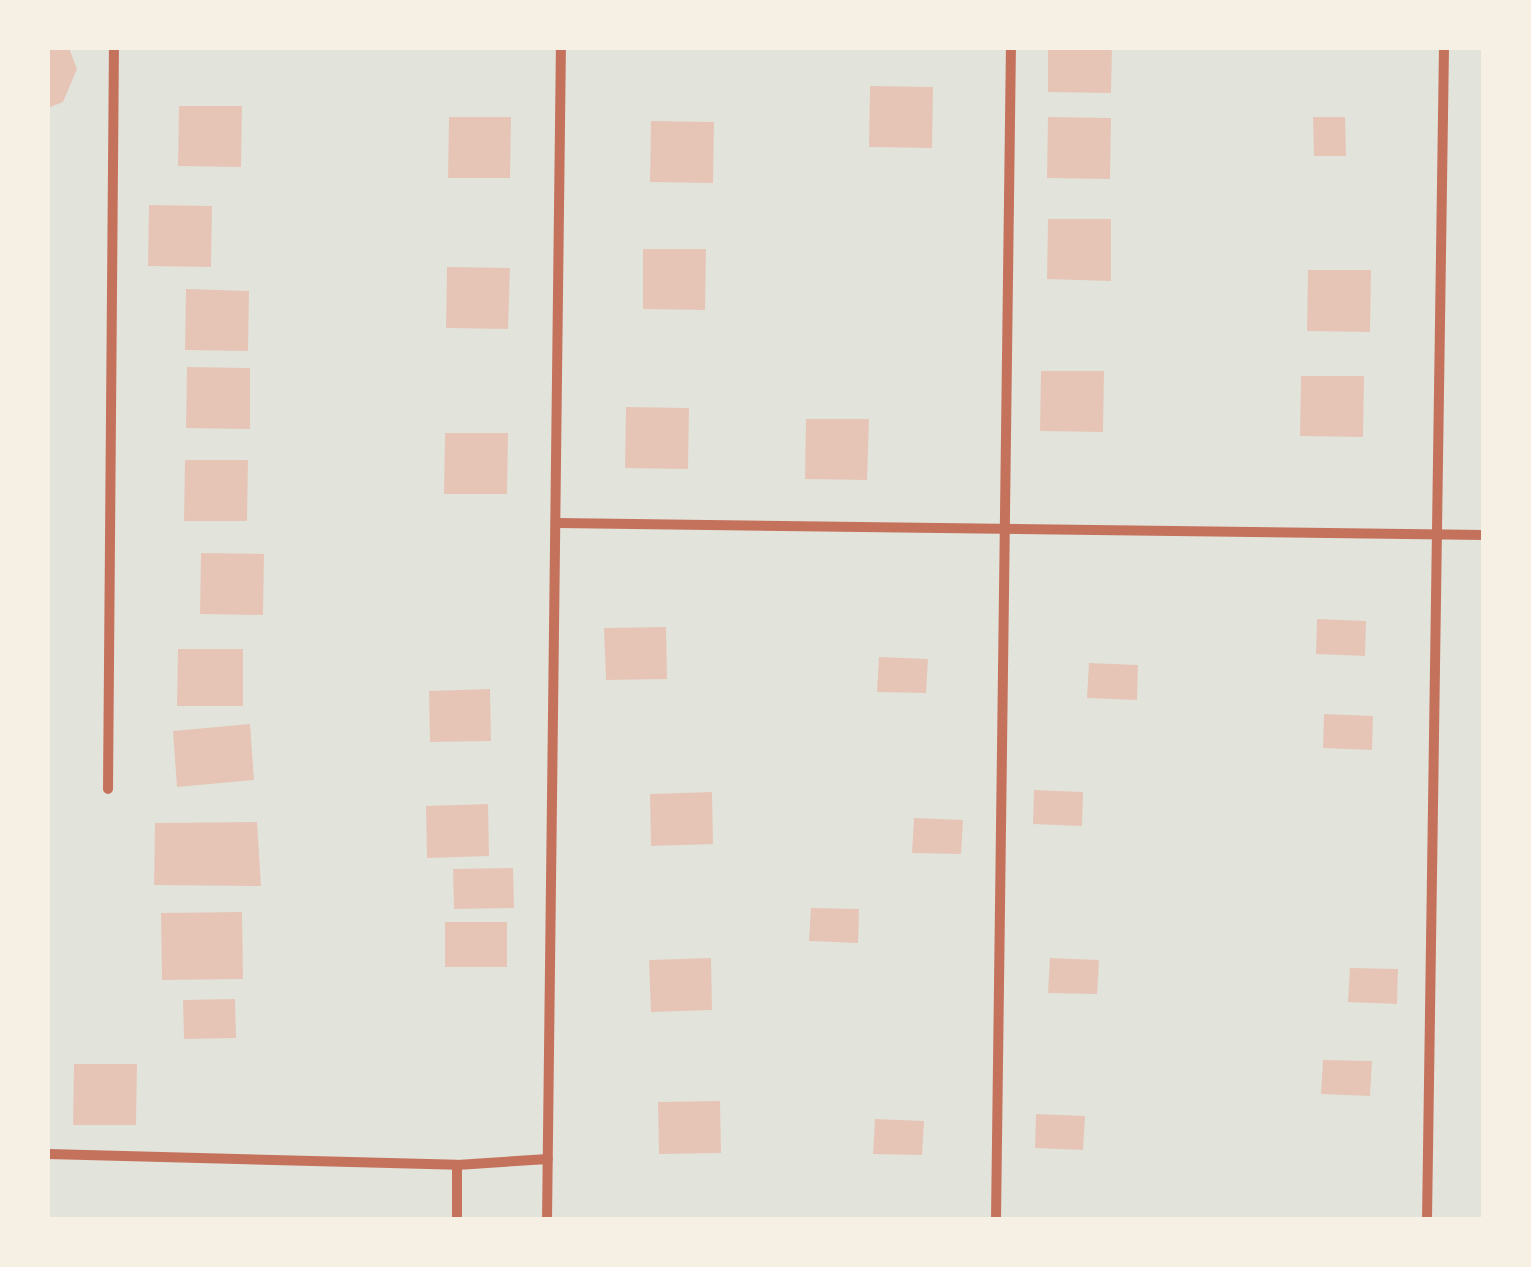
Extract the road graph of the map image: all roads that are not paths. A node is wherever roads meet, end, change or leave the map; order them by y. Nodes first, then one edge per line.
1 (114, 48) edge
2 (560, 48) edge
3 (1011, 48) edge
4 (1444, 48) edge
5 (558, 523) junction
6 (1002, 527) junction
7 (1434, 532) junction
8 (1484, 535) edge
9 (108, 789) dead end
10 (48, 1154) edge
11 (548, 1159) junction
12 (456, 1165) junction
13 (457, 1220) edge
14 (547, 1220) edge
15 (996, 1220) edge
16 (1426, 1220) edge

1 - 9 street
2 - 5 street
3 - 6 street
4 - 7 street
5 - 6 street
5 - 11 street
6 - 7 street
6 - 15 street
7 - 8 street
7 - 16 street
10 - 12 street
11 - 12 street
11 - 14 street
12 - 13 street

